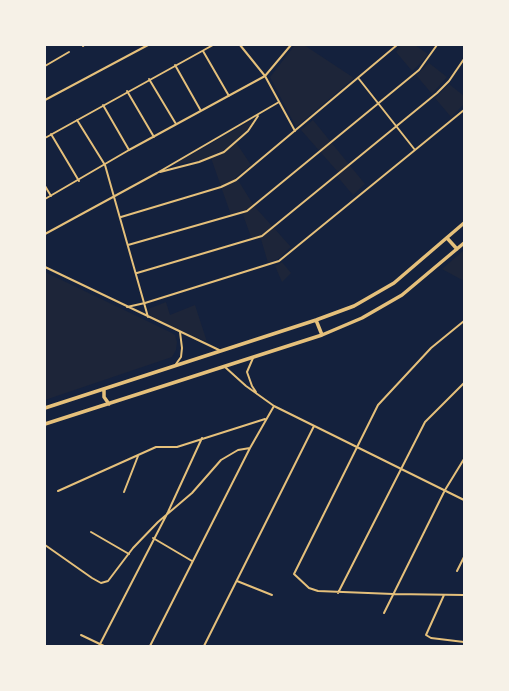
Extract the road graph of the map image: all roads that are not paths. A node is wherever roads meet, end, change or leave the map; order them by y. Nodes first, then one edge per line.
1 (148, 45) edge
2 (214, 45) edge
3 (240, 45) edge
4 (291, 45) edge
5 (397, 45) edge
6 (437, 45) edge
7 (203, 51) junction
8 (69, 52) dead end
9 (464, 59) edge
10 (175, 65) junction
11 (45, 66) edge
12 (265, 76) junction
13 (149, 79) junction
14 (359, 79) junction
15 (127, 91) junction
16 (229, 96) junction
17 (45, 100) edge
18 (279, 102) junction
19 (378, 103) junction
20 (103, 105) junction
21 (464, 110) edge
22 (201, 111) junction
23 (259, 115) junction
24 (77, 120) junction
25 (176, 124) junction
26 (397, 126) junction
27 (295, 131) junction
28 (52, 134) junction
29 (154, 137) junction
30 (45, 138) edge
31 (128, 150) junction
32 (416, 150) junction
33 (105, 165) junction
34 (156, 173) junction
35 (79, 181) junction
36 (45, 186) edge
37 (51, 196) junction
38 (114, 196) junction
39 (45, 199) edge
40 (121, 217) junction
41 (464, 223) edge
42 (45, 234) edge
43 (447, 238) junction
44 (464, 243) edge
45 (128, 245) junction
46 (457, 249) junction
47 (45, 267) edge
48 (137, 273) junction
49 (145, 303) junction
50 (127, 307) junction
51 (148, 316) junction
52 (316, 320) junction
53 (464, 321) edge
54 (180, 332) junction
55 (322, 335) junction
56 (219, 350) junction
57 (252, 358) junction
58 (174, 366) junction
59 (224, 367) junction
60 (464, 383) edge
61 (104, 389) junction
62 (258, 394) junction
63 (109, 404) junction
64 (274, 406) junction
65 (45, 408) edge
66 (266, 418) junction
67 (45, 424) edge
68 (314, 426) junction
69 (202, 438) junction
70 (358, 447) junction
71 (250, 448) junction
72 (138, 455) junction
73 (464, 459) edge
74 (402, 469) junction
75 (445, 490) junction
76 (58, 491) dead end
77 (124, 492) dead end
78 (464, 500) edge
79 (168, 512) junction
80 (91, 532) dead end
81 (153, 538) junction
82 (45, 545) edge
83 (129, 554) junction
84 (464, 557) edge
85 (192, 560) junction
86 (457, 571) dead end
87 (237, 581) junction
88 (338, 593) junction
89 (393, 594) junction
90 (444, 594) junction
91 (272, 595) dead end
92 (464, 595) edge
93 (384, 613) dead end
94 (81, 635) dead end
95 (464, 642) edge
96 (100, 645) edge
97 (104, 646) edge
98 (150, 646) edge
99 (204, 646) edge

1 - 17 street
2 - 7 street
3 - 12 street
4 - 12 street
5 - 14 street
6 - 19 street
7 - 10 street
7 - 16 street
8 - 11 street
9 - 26 street
10 - 13 street
10 - 22 street
12 - 16 street
12 - 18 street
13 - 15 street
13 - 25 street
14 - 19 street
14 - 27 street
15 - 20 street
15 - 29 street
16 - 22 street
18 - 23 street
18 - 27 street
19 - 26 street
19 - 45 street
20 - 24 street
20 - 31 street
21 - 32 street
22 - 25 street
23 - 34 street
23 - 34 street
24 - 28 street
24 - 33 street
25 - 29 street
26 - 32 street
26 - 48 street
27 - 40 street
28 - 30 street
28 - 35 street
29 - 31 street
31 - 33 street
32 - 49 street
33 - 35 street
33 - 38 street
34 - 38 street
35 - 37 street
36 - 37 street
37 - 39 street
38 - 40 street
38 - 42 street
40 - 45 street
41 - 43 main road
43 - 46 main road
43 - 52 main road
44 - 46 main road
45 - 48 street
46 - 55 main road
47 - 50 street
48 - 49 street
49 - 50 street
49 - 51 street
50 - 51 street
51 - 54 street
52 - 55 main road
52 - 56 main road
53 - 70 street
54 - 56 street
54 - 58 street
55 - 57 main road
56 - 58 main road
57 - 59 main road
57 - 62 street
58 - 61 main road
59 - 62 street
59 - 63 main road
60 - 74 street
61 - 63 main road
61 - 65 main road
62 - 64 street
63 - 67 main road
64 - 66 street
64 - 68 street
66 - 69 street
66 - 71 street
68 - 70 street
68 - 87 street
69 - 72 street
69 - 79 street
70 - 74 street
70 - 88 street
71 - 79 street
71 - 85 street
72 - 76 street
72 - 77 street
73 - 75 street
74 - 75 street
74 - 88 street
75 - 78 street
75 - 89 street
79 - 81 street
79 - 83 street
80 - 83 street
81 - 85 street
81 - 96 street
82 - 83 street
84 - 86 street
85 - 98 street
87 - 91 street
87 - 99 street
88 - 89 street
89 - 90 street
89 - 93 street
90 - 92 street
90 - 95 street
94 - 96 street
96 - 97 street

